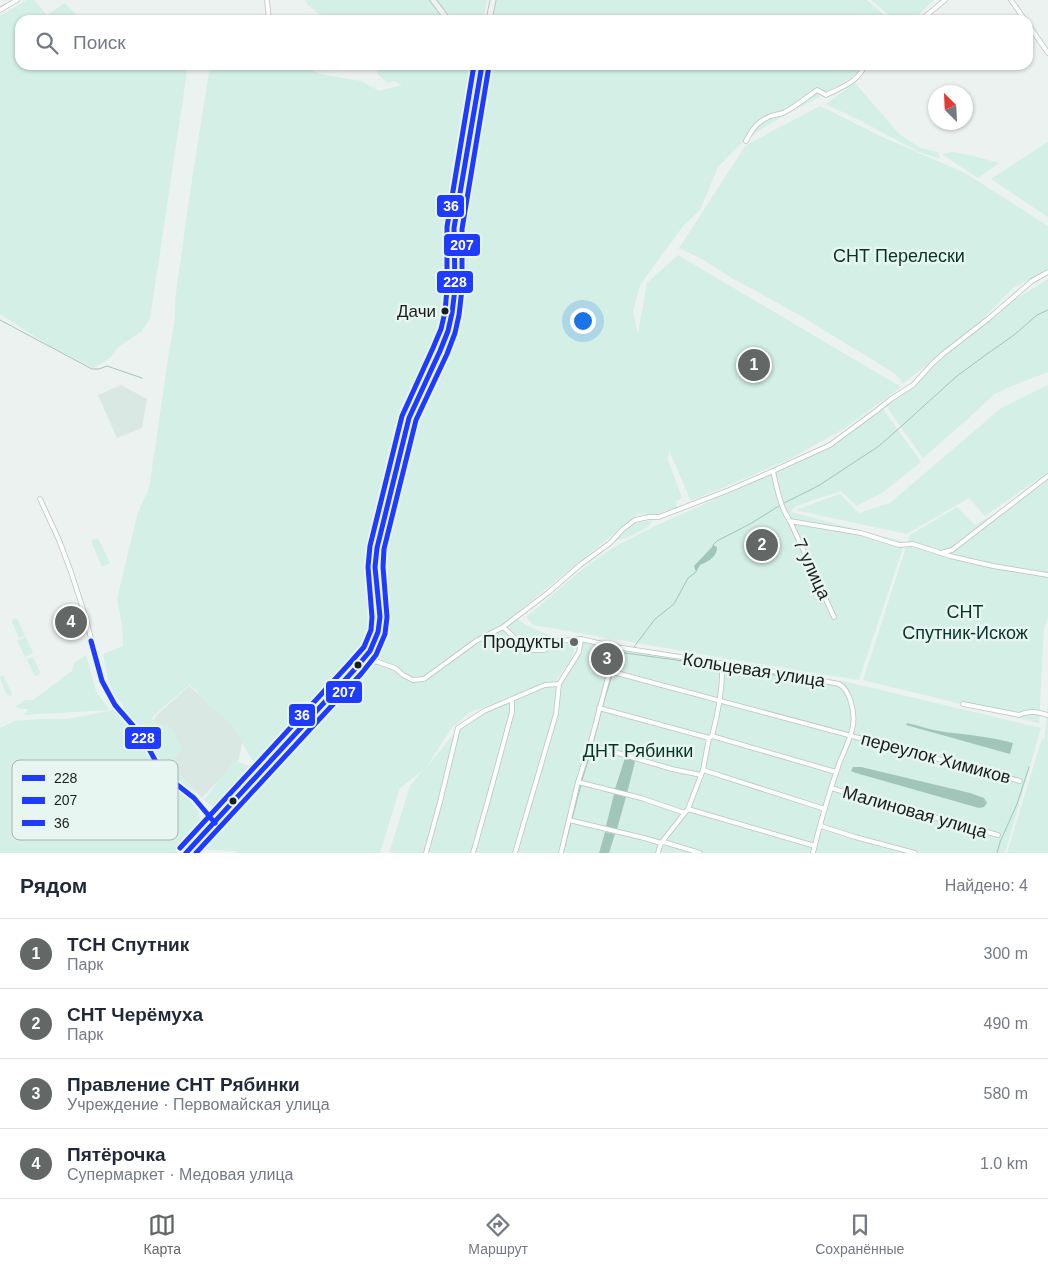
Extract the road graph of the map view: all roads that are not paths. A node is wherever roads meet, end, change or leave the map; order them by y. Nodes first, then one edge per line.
1 (17, 0) edge
2 (267, 0) edge
3 (433, 0) edge
4 (493, 0) edge
5 (945, 0) edge
6 (1011, 0) edge
7 (0, 10) edge
8 (268, 15) edge
9 (444, 15) edge
10 (490, 15) edge
11 (926, 15) edge
12 (1022, 15) edge
13 (1033, 32) edge
14 (1048, 54) edge
15 (481, 70) edge
16 (863, 70) edge
17 (746, 141) dead end
18 (1048, 272) edge
19 (773, 471) junction
20 (1048, 476) edge
21 (40, 499) dead end
22 (790, 520) junction
23 (941, 554) junction
24 (1048, 575) edge
25 (834, 617) dead end
26 (502, 627) junction
27 (581, 639) junction
28 (616, 648) junction
29 (364, 660) junction
30 (722, 664) junction
31 (609, 671) junction
32 (559, 684) junction
33 (512, 700) junction
34 (720, 700) junction
35 (964, 704) dead end
36 (599, 708) junction
37 (1048, 715) edge
38 (851, 735) junction
39 (711, 737) junction
40 (590, 745) junction
41 (155, 760) edge
42 (836, 772) junction
43 (702, 773) junction
44 (1020, 781) dead end
45 (578, 782) junction
46 (178, 786) edge
47 (831, 788) junction
48 (825, 809) junction
49 (687, 811) junction
50 (569, 820) junction
51 (215, 822) junction
52 (821, 826) junction
53 (998, 835) dead end
54 (661, 844) junction
55 (815, 846) junction
56 (186, 853) edge
57 (426, 853) edge
58 (472, 853) edge
59 (515, 853) edge
60 (561, 853) edge
61 (658, 853) edge
62 (700, 853) edge
63 (813, 853) edge
64 (915, 853) edge

1 - 7 street
2 - 8 street
3 - 9 main road
4 - 10 main road
5 - 11 street
6 - 12 street
13 - 14 street
15 - 29 main road
16 - 17 street
18 - 19 street
19 - 22 street, 7 улица
19 - 26 street
20 - 23 street
21 - 41 street
22 - 23 street
22 - 25 street, 7 улица
23 - 24 street
26 - 27 street, Кольцевая улица
26 - 29 street
27 - 28 street, Кольцевая улица
27 - 32 street
28 - 30 street, Кольцевая улица
28 - 31 street
29 - 51 main road
30 - 34 street
30 - 38 street, Кольцевая улица
31 - 34 street, переулок Химиков
31 - 36 street
32 - 33 street
32 - 59 street
33 - 57 street
33 - 58 street
34 - 38 street, переулок Химиков
34 - 39 street
35 - 37 street
36 - 39 street
36 - 40 street
38 - 42 street, Кольцевая улица
38 - 44 street, переулок Химиков
39 - 42 street
39 - 43 street
40 - 43 street
40 - 45 street
42 - 47 street, Кольцевая улица
43 - 48 street
43 - 49 street
45 - 49 street
45 - 50 street
46 - 51 street
47 - 48 street, Кольцевая улица
47 - 53 street, Малиновая улица
48 - 52 street, Кольцевая улица
49 - 54 street
49 - 55 street
50 - 54 street
50 - 60 street
51 - 56 main road
52 - 55 street, Кольцевая улица
52 - 64 street
54 - 61 street
54 - 62 street
55 - 63 street, Кольцевая улица

